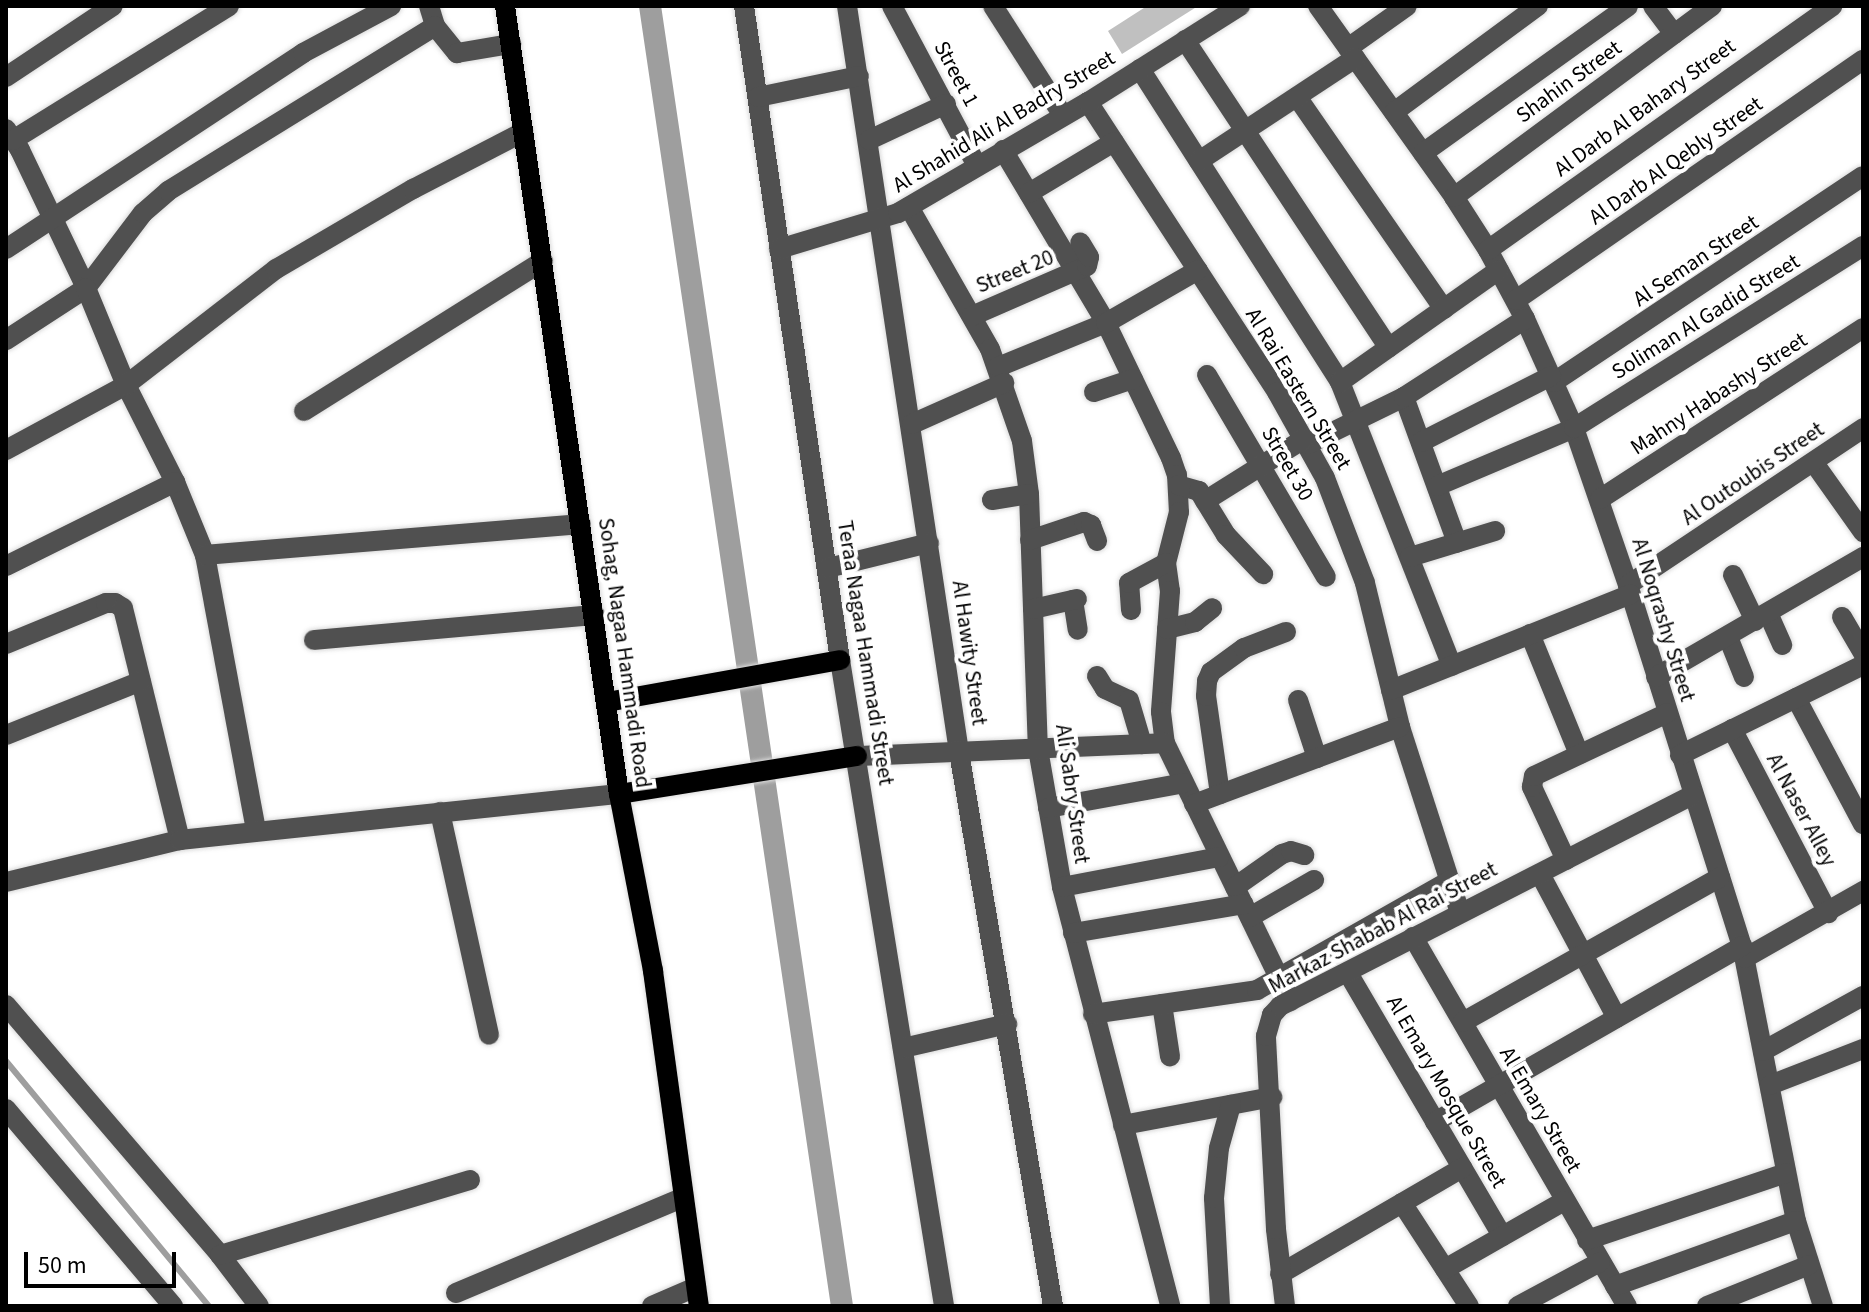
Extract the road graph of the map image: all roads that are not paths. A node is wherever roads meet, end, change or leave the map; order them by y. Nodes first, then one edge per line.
1 (113, 6) edge
2 (229, 6) edge
3 (391, 6) edge
4 (429, 6) edge
5 (505, 6) edge
6 (744, 6) edge
7 (847, 6) edge
8 (892, 6) edge
9 (993, 6) edge
10 (1240, 6) edge
11 (1318, 6) edge
12 (1407, 6) edge
13 (1538, 6) edge
14 (1628, 6) edge
15 (1653, 6) edge
16 (1712, 6) edge
17 (1832, 6) edge
18 (435, 26) junction
19 (1674, 34) junction
20 (1185, 40) junction
21 (511, 44) junction
22 (1351, 53) junction
23 (1863, 60) edge
24 (1140, 69) junction
25 (859, 76) junction
26 (6, 77) edge
27 (758, 97) junction
28 (1297, 97) junction
29 (1088, 102) junction
30 (946, 104) junction
31 (1394, 112) junction
32 (1062, 114) junction
33 (1245, 131) junction
34 (523, 132) junction
35 (869, 140) junction
36 (1114, 142) junction
37 (11, 144) edge
38 (1003, 150) junction
39 (1423, 153) junction
40 (1199, 161) junction
41 (977, 166) junction
42 (1863, 176) edge
43 (1029, 193) junction
44 (1454, 197) junction
45 (909, 207) junction
46 (53, 219) junction
47 (881, 220) junction
48 (1080, 242) dead end
49 (1863, 246) edge
50 (6, 249) edge
51 (779, 249) junction
52 (1488, 250) junction
53 (543, 261) junction
54 (1198, 270) junction
55 (1499, 270) junction
56 (1077, 272) junction
57 (86, 288) junction
58 (1516, 300) junction
59 (1444, 309) junction
60 (972, 316) junction
61 (1525, 319) junction
62 (1106, 323) junction
63 (1863, 328) edge
64 (6, 340) edge
65 (1389, 348) junction
66 (1001, 375) junction
67 (1207, 375) dead end
68 (1133, 379) junction
69 (1553, 379) junction
70 (1340, 382) junction
71 (126, 385) junction
72 (1094, 392) dead end
73 (1404, 397) junction
74 (304, 411) dead end
75 (1356, 422) junction
76 (912, 424) junction
77 (1574, 428) junction
78 (1863, 428) edge
79 (1306, 442) junction
80 (1421, 442) junction
81 (6, 450) edge
82 (1814, 463) junction
83 (1260, 466) junction
84 (175, 482) junction
85 (1178, 485) junction
86 (1437, 486) junction
87 (1029, 494) junction
88 (1600, 499) junction
89 (992, 500) dead end
90 (1205, 501) junction
91 (581, 524) junction
92 (1495, 531) dead end
93 (1863, 532) edge
94 (1030, 540) junction
95 (1097, 541) dead end
96 (929, 543) junction
97 (1457, 543) junction
98 (205, 555) junction
99 (1410, 557) junction
100 (1863, 557) edge
101 (1166, 563) junction
102 (6, 566) edge
103 (828, 568) junction
104 (1263, 574) dead end
105 (1733, 575) dead end
106 (1326, 577) dead end
107 (1629, 589) junction
108 (1212, 608) dead end
109 (1033, 609) junction
110 (1131, 610) dead end
111 (595, 615) junction
112 (1761, 617) junction
113 (1842, 617) dead end
114 (1167, 629) junction
115 (1078, 630) dead end
116 (1286, 632) dead end
117 (1530, 634) junction
118 (1728, 637) junction
119 (314, 640) dead end
120 (6, 644) edge
121 (1782, 645) dead end
122 (1863, 653) edge
123 (840, 660) junction
124 (1863, 665) edge
125 (1452, 666) junction
126 (1097, 676) dead end
127 (1656, 677) junction
128 (1744, 677) dead end
129 (141, 681) junction
130 (1391, 690) junction
131 (1796, 698) junction
132 (1298, 700) dead end
133 (607, 702) junction
134 (1667, 713) junction
135 (1400, 727) junction
136 (1732, 729) junction
137 (6, 735) edge
138 (1165, 743) junction
139 (1142, 744) junction
140 (1038, 749) junction
141 (959, 752) junction
142 (1579, 754) junction
143 (1680, 755) junction
144 (857, 756) junction
145 (1317, 758) junction
146 (1184, 783) junction
147 (619, 794) junction
148 (1220, 794) junction
149 (1693, 795) junction
150 (1194, 804) junction
151 (1048, 808) junction
152 (440, 812) junction
153 (1863, 824) edge
154 (256, 831) junction
155 (180, 840) junction
156 (1304, 855) dead end
157 (1219, 857) junction
158 (1566, 860) junction
159 (1540, 874) junction
160 (1720, 877) junction
161 (1314, 880) dead end
162 (1449, 881) junction
163 (6, 882) edge
164 (1062, 887) junction
165 (1863, 891) edge
166 (1243, 903) junction
167 (1460, 913) junction
168 (1828, 913) junction
169 (1073, 933) junction
170 (1413, 937) junction
171 (1743, 952) junction
172 (1583, 954) junction
173 (1348, 973) junction
174 (1280, 980) junction
175 (1863, 996) edge
176 (1290, 1001) junction
177 (1162, 1004) junction
178 (6, 1005) edge
179 (1093, 1014) junction
180 (1617, 1018) junction
181 (1463, 1022) junction
182 (1007, 1024) junction
183 (489, 1035) dead end
184 (903, 1048) junction
185 (1863, 1049) edge
186 (1763, 1051) junction
187 (1170, 1056) dead end
188 (1770, 1085) junction
189 (1500, 1088) junction
190 (1272, 1097) junction
191 (1231, 1105) junction
192 (6, 1109) edge
193 (1435, 1122) junction
194 (1123, 1125) junction
195 (1462, 1168) junction
196 (1786, 1173) junction
197 (470, 1180) dead end
198 (684, 1197) junction
199 (1564, 1201) junction
200 (1402, 1203) junction
201 (1796, 1221) junction
202 (1502, 1236) junction
203 (1587, 1240) junction
204 (220, 1255) junction
205 (1600, 1262) junction
206 (1809, 1265) junction
207 (1445, 1269) junction
208 (1280, 1274) junction
209 (1615, 1286) junction
210 (456, 1293) dead end
211 (698, 1296) edge
212 (1821, 1305) edge
213 (173, 1306) edge
214 (259, 1306) edge
215 (652, 1306) edge
216 (944, 1306) edge
217 (1053, 1306) edge
218 (1170, 1306) edge
219 (1220, 1306) edge
220 (1285, 1306) edge
221 (1469, 1306) edge
222 (1518, 1306) edge
223 (1627, 1306) edge
224 (1707, 1306) edge

1 - 26 street
2 - 37 street
3 - 46 street
4 - 18 street
5 - 21 main road, Sohag, Nagaa Hammadi Road
6 - 27 street, Teraa Nagaa Hammadi Street
7 - 25 street, Al Hawity Street
8 - 30 street, Street 1
9 - 32 street
10 - 20 street, Al Shahid Ali Al Badry Street
11 - 22 street, Al Noqrashy Street
12 - 22 street
13 - 31 street
14 - 39 street
15 - 19 street
16 - 19 street, Shahin Street
17 - 52 street, Al Darb Al Bahary Street
18 - 21 street
18 - 57 street
19 - 44 street, Shahin Street
20 - 24 street, Al Shahid Ali Al Badry Street
20 - 33 street
21 - 34 main road, Sohag, Nagaa Hammadi Road
22 - 28 street
22 - 31 street, Al Noqrashy Street
23 - 58 street, Al Darb Al Qebly Street
24 - 29 street, Al Shahid Ali Al Badry Street
24 - 40 street
25 - 27 street
25 - 35 street, Al Hawity Street
27 - 51 street, Teraa Nagaa Hammadi Street
28 - 33 street
28 - 59 street
29 - 32 street, Al Shahid Ali Al Badry Street
29 - 36 street, Al Rai Eastern Street
30 - 35 street
30 - 41 street, Street 1
31 - 39 street, Al Noqrashy Street
32 - 38 street, Al Shahid Ali Al Badry Street
33 - 40 street
33 - 65 street
34 - 53 main road, Sohag, Nagaa Hammadi Road
34 - 71 street
35 - 47 street, Al Hawity Street
36 - 43 street
36 - 54 street, Al Rai Eastern Street
37 - 46 street
38 - 41 street, Al Shahid Ali Al Badry Street
38 - 43 street
39 - 44 street, Al Noqrashy Street
40 - 70 street
41 - 45 street, Al Shahid Ali Al Badry Street
42 - 69 street, Al Seman Street
43 - 56 street
44 - 52 street, Al Noqrashy Street
45 - 47 street, Al Shahid Ali Al Badry Street
45 - 60 street, Ali Sabry Street
46 - 50 street
46 - 57 street
47 - 51 street, Al Shahid Ali Al Badry Street
47 - 76 street, Al Hawity Street
48 - 56 street
49 - 77 street, Soliman Al Gadid Street
51 - 103 street, Teraa Nagaa Hammadi Street
52 - 55 street, Al Noqrashy Street
53 - 74 street
53 - 91 main road, Sohag, Nagaa Hammadi Road
54 - 62 street
54 - 79 street, Al Rai Eastern Street
55 - 58 street, Al Noqrashy Street
55 - 59 street
56 - 60 street, Street 20
56 - 62 street
57 - 64 street
57 - 71 street
58 - 61 street, Al Noqrashy Street
59 - 65 street
60 - 66 street, Ali Sabry Street
61 - 69 street, Al Noqrashy Street
61 - 73 street
62 - 66 street
62 - 68 street
63 - 88 street, Mahny Habashy Street
65 - 70 street
66 - 76 street
66 - 87 street, Ali Sabry Street
67 - 83 street, Street 30
68 - 72 street
68 - 85 street
69 - 77 street, Al Noqrashy Street
69 - 80 street, Al Seman Street
70 - 75 street
71 - 81 street
71 - 84 street
73 - 75 street
73 - 80 street
75 - 79 street
75 - 99 street
76 - 96 street, Al Hawity Street
77 - 86 street, Soliman Al Gadid Street
77 - 88 street, Al Noqrashy Street
78 - 82 street, Al Outoubis Street
79 - 83 street
79 - 130 street, Al Rai Eastern Street
80 - 86 street
82 - 93 street
82 - 107 street, Al Outoubis Street
83 - 90 street
83 - 106 street, Street 30
84 - 98 street
84 - 102 street
85 - 90 street
85 - 101 street
86 - 97 street
87 - 89 street
87 - 94 street, Ali Sabry Street
88 - 107 street, Al Noqrashy Street
90 - 104 street
91 - 98 street
91 - 111 main road, Sohag, Nagaa Hammadi Road
92 - 97 street
94 - 95 street
94 - 109 street, Ali Sabry Street
96 - 103 street
96 - 141 street, Al Hawity Street
97 - 99 street
98 - 154 street
99 - 125 street
100 - 112 street
101 - 110 street
101 - 114 street
103 - 123 street, Teraa Nagaa Hammadi Street
105 - 112 street
107 - 117 street, Al Outoubis Street
107 - 127 street, Al Noqrashy Street
108 - 114 street
109 - 115 street
109 - 140 street, Ali Sabry Street
111 - 119 street
111 - 133 main road, Sohag, Nagaa Hammadi Road
112 - 118 street
112 - 121 street
113 - 122 street
114 - 138 street
116 - 148 street
117 - 125 street, Al Outoubis Street
117 - 142 street
118 - 127 street
118 - 128 street
120 - 129 street
123 - 133 main road
123 - 144 street, Teraa Nagaa Hammadi Street
124 - 131 street
125 - 130 street, Al Outoubis Street
126 - 139 street
127 - 134 street, Al Noqrashy Street
129 - 137 street
129 - 155 street
130 - 135 street, Al Rai Eastern Street
131 - 136 street
131 - 153 street
132 - 145 street
133 - 147 main road, Sohag, Nagaa Hammadi Road
134 - 142 street
134 - 143 street, Al Noqrashy Street
135 - 145 street
135 - 162 street, Al Rai Eastern Street
136 - 143 street
136 - 168 street, Al Naser Alley
138 - 139 street
138 - 146 street
139 - 140 street
140 - 141 street
140 - 151 street, Ali Sabry Street
141 - 144 street
141 - 182 street, Al Hawity Street
142 - 158 street
143 - 149 street, Al Noqrashy Street
144 - 147 main road
144 - 184 street, Teraa Nagaa Hammadi Street
145 - 148 street
146 - 150 street
146 - 151 street
147 - 152 street
147 - 198 main road, Sohag, Nagaa Hammadi Road
148 - 150 street
149 - 158 street, Markaz Shabab Al Rai Street
149 - 160 street, Al Noqrashy Street
150 - 157 street
151 - 164 street, Ali Sabry Street
152 - 154 street
152 - 183 street
154 - 155 street
155 - 163 street
156 - 166 street
157 - 164 street
157 - 166 street
158 - 159 street, Markaz Shabab Al Rai Street
159 - 167 street, Markaz Shabab Al Rai Street
159 - 172 street
160 - 171 street, Al Noqrashy Street
160 - 172 street
161 - 166 street
162 - 167 street, Al Rai Eastern Street
162 - 174 street
164 - 169 street, Ali Sabry Street
165 - 168 street
166 - 169 street
166 - 174 street
167 - 170 street, Markaz Shabab Al Rai Street
168 - 171 street
169 - 179 street, Ali Sabry Street
170 - 173 street, Markaz Shabab Al Rai Street
170 - 181 street, Al Emary Street
171 - 180 street
171 - 186 street, Al Noqrashy Street
172 - 180 street
172 - 181 street
173 - 176 street, Markaz Shabab Al Rai Street
173 - 193 street, Al Emary Mosque Street
174 - 176 street
174 - 177 street
175 - 186 street
176 - 190 street, Markaz Shabab Al Rai Street
177 - 179 street
177 - 187 street
178 - 204 street
179 - 194 street, Ali Sabry Street
180 - 189 street
181 - 189 street, Al Emary Street
182 - 184 street
182 - 217 street, Al Hawity Street
184 - 216 street, Teraa Nagaa Hammadi Street
185 - 188 street
186 - 188 street, Al Noqrashy Street
188 - 196 street, Al Noqrashy Street
189 - 193 street
189 - 199 street, Al Emary Street
190 - 191 street
190 - 208 street, Markaz Shabab Al Rai Street
191 - 194 street
191 - 219 street
192 - 213 street
193 - 195 street, Al Emary Mosque Street
194 - 218 street, Ali Sabry Street
195 - 200 street
195 - 202 street, Al Emary Mosque Street
196 - 201 street, Al Noqrashy Street
196 - 203 street
197 - 204 street
198 - 210 street
198 - 211 main road, Sohag, Nagaa Hammadi Road
199 - 202 street
199 - 203 street, Al Emary Street
200 - 207 street
200 - 208 street
201 - 206 street, Al Noqrashy Street
201 - 209 street
202 - 207 street
203 - 205 street, Al Emary Street
204 - 214 street
205 - 209 street, Al Emary Street
205 - 222 street
206 - 212 street, Al Noqrashy Street
206 - 224 street
207 - 221 street
208 - 220 street, Markaz Shabab Al Rai Street
209 - 223 street, Al Emary Street
211 - 215 street

